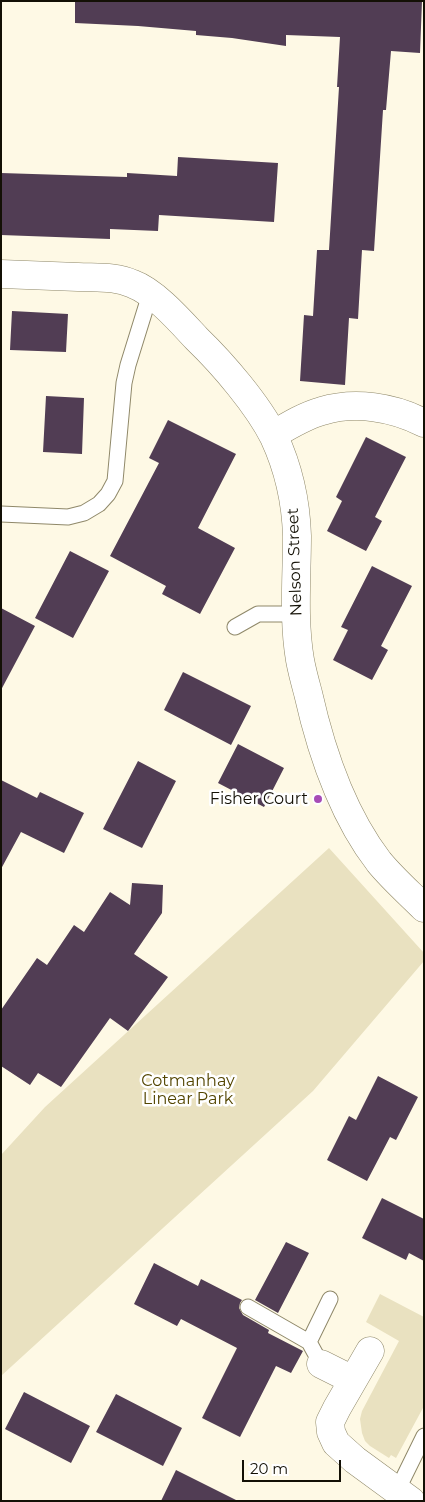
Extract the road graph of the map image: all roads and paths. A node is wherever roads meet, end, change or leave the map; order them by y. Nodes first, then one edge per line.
1 (1, 274) edge
2 (150, 294) junction
3 (424, 423) edge
4 (273, 435) junction
5 (1, 514) edge
6 (296, 614) junction
7 (235, 627) dead end
8 (424, 908) edge
9 (330, 1299) dead end
10 (248, 1307) dead end
11 (370, 1351) dead end
12 (315, 1353) junction
13 (353, 1380) junction
14 (424, 1436) edge
15 (404, 1496) edge

1 - 2 street, Nelson Street
2 - 4 street, Nelson Street
2 - 5 lane
3 - 4 street
4 - 6 street, Nelson Street
6 - 7 lane
6 - 8 street, Nelson Street
9 - 12 lane
10 - 12 lane
11 - 13 street
12 - 13 street
13 - 15 street
14 - 15 lane

